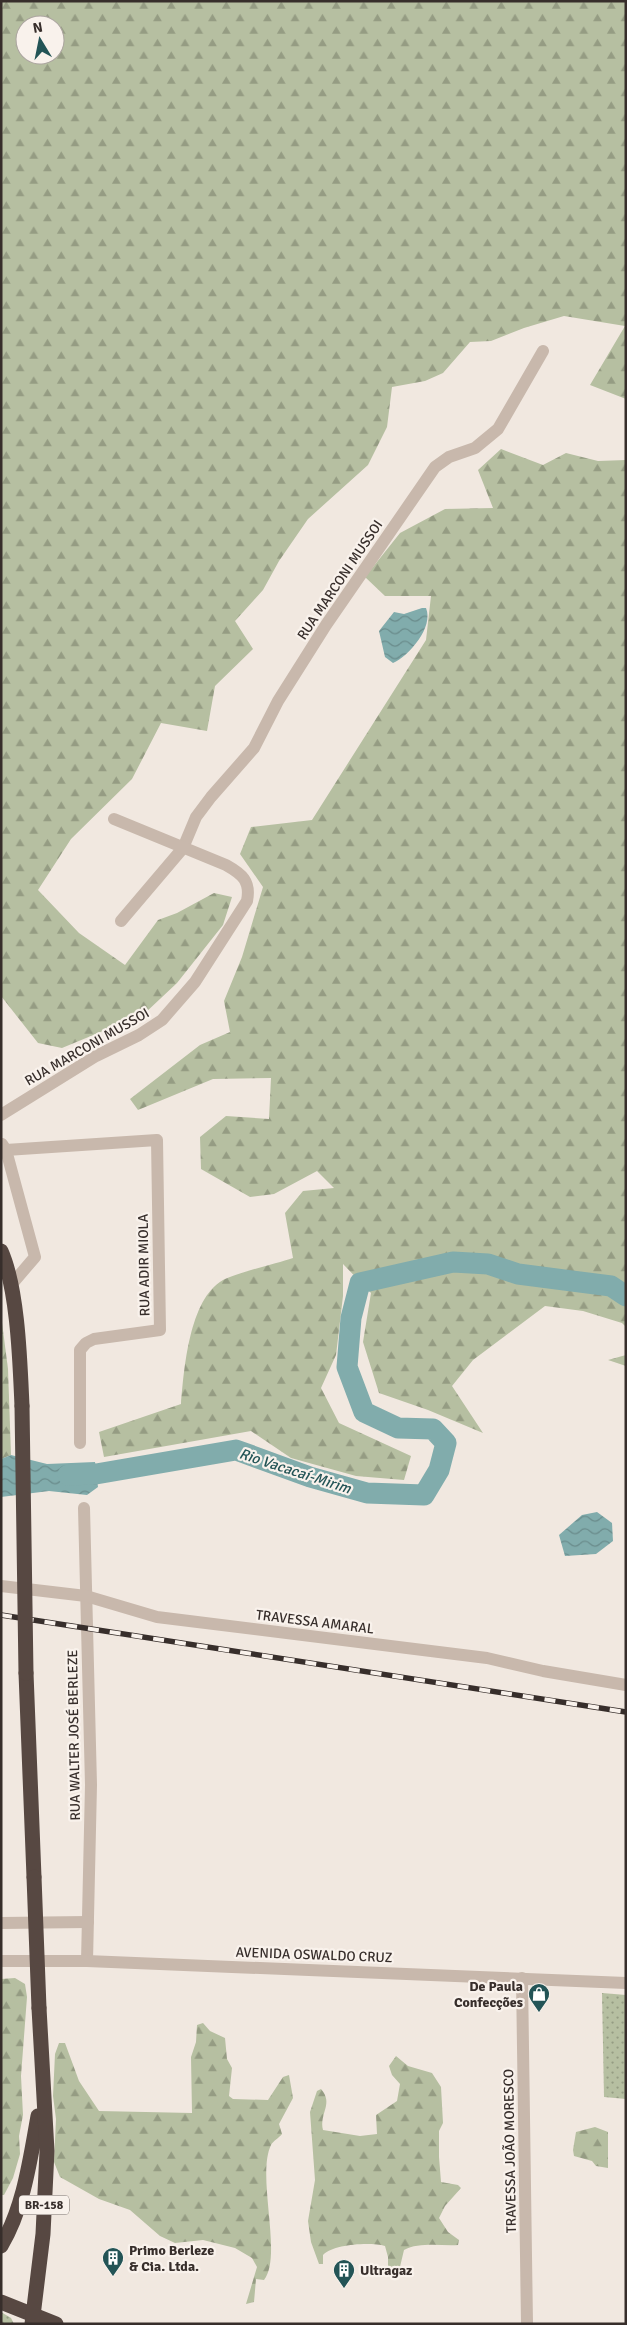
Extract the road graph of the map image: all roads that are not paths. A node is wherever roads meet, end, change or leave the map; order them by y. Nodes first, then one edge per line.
1 (543, 351) dead end
2 (114, 819) dead end
3 (183, 848) junction
4 (121, 921) dead end
5 (1, 1116) edge
6 (3, 1148) edge
7 (1, 1250) edge
8 (10, 1285) junction
9 (80, 1444) dead end
10 (84, 1508) dead end
11 (1, 1586) edge
12 (86, 1596) junction
13 (626, 1685) edge
14 (88, 1922) junction
15 (1, 1923) edge
16 (1, 1961) edge
17 (87, 1961) junction
18 (522, 1978) junction
19 (626, 1983) edge
20 (42, 2094) junction
21 (1, 2246) edge
22 (1, 2302) edge
23 (33, 2320) edge
24 (56, 2324) edge
25 (527, 2324) edge

1 - 3 street, RUA MARCONI MUSSOI
2 - 3 street, RUA MARCONI MUSSOI
3 - 4 street, RUA MARCONI MUSSOI
3 - 5 street, RUA MARCONI MUSSOI
6 - 8 street
6 - 9 street, RUA ADIR MIOLA
7 - 8 highway, BR-158
8 - 20 highway, BR-158, bridge
10 - 12 street, RUA WALTER JOSÉ BERLEZE
11 - 12 street, TRAVESSA AMARAL
12 - 13 street, TRAVESSA AMARAL
12 - 14 street, RUA WALTER JOSÉ BERLEZE
14 - 15 street
14 - 17 street, RUA WALTER JOSÉ BERLEZE
16 - 17 street, AVENIDA OSWALDO CRUZ
17 - 18 street, AVENIDA OSWALDO CRUZ
18 - 19 street, AVENIDA OSWALDO CRUZ
18 - 25 street, TRAVESSA JOÃO MORESCO
20 - 21 highway, BR-158
20 - 23 highway, BR-158
22 - 23 highway
23 - 24 highway

